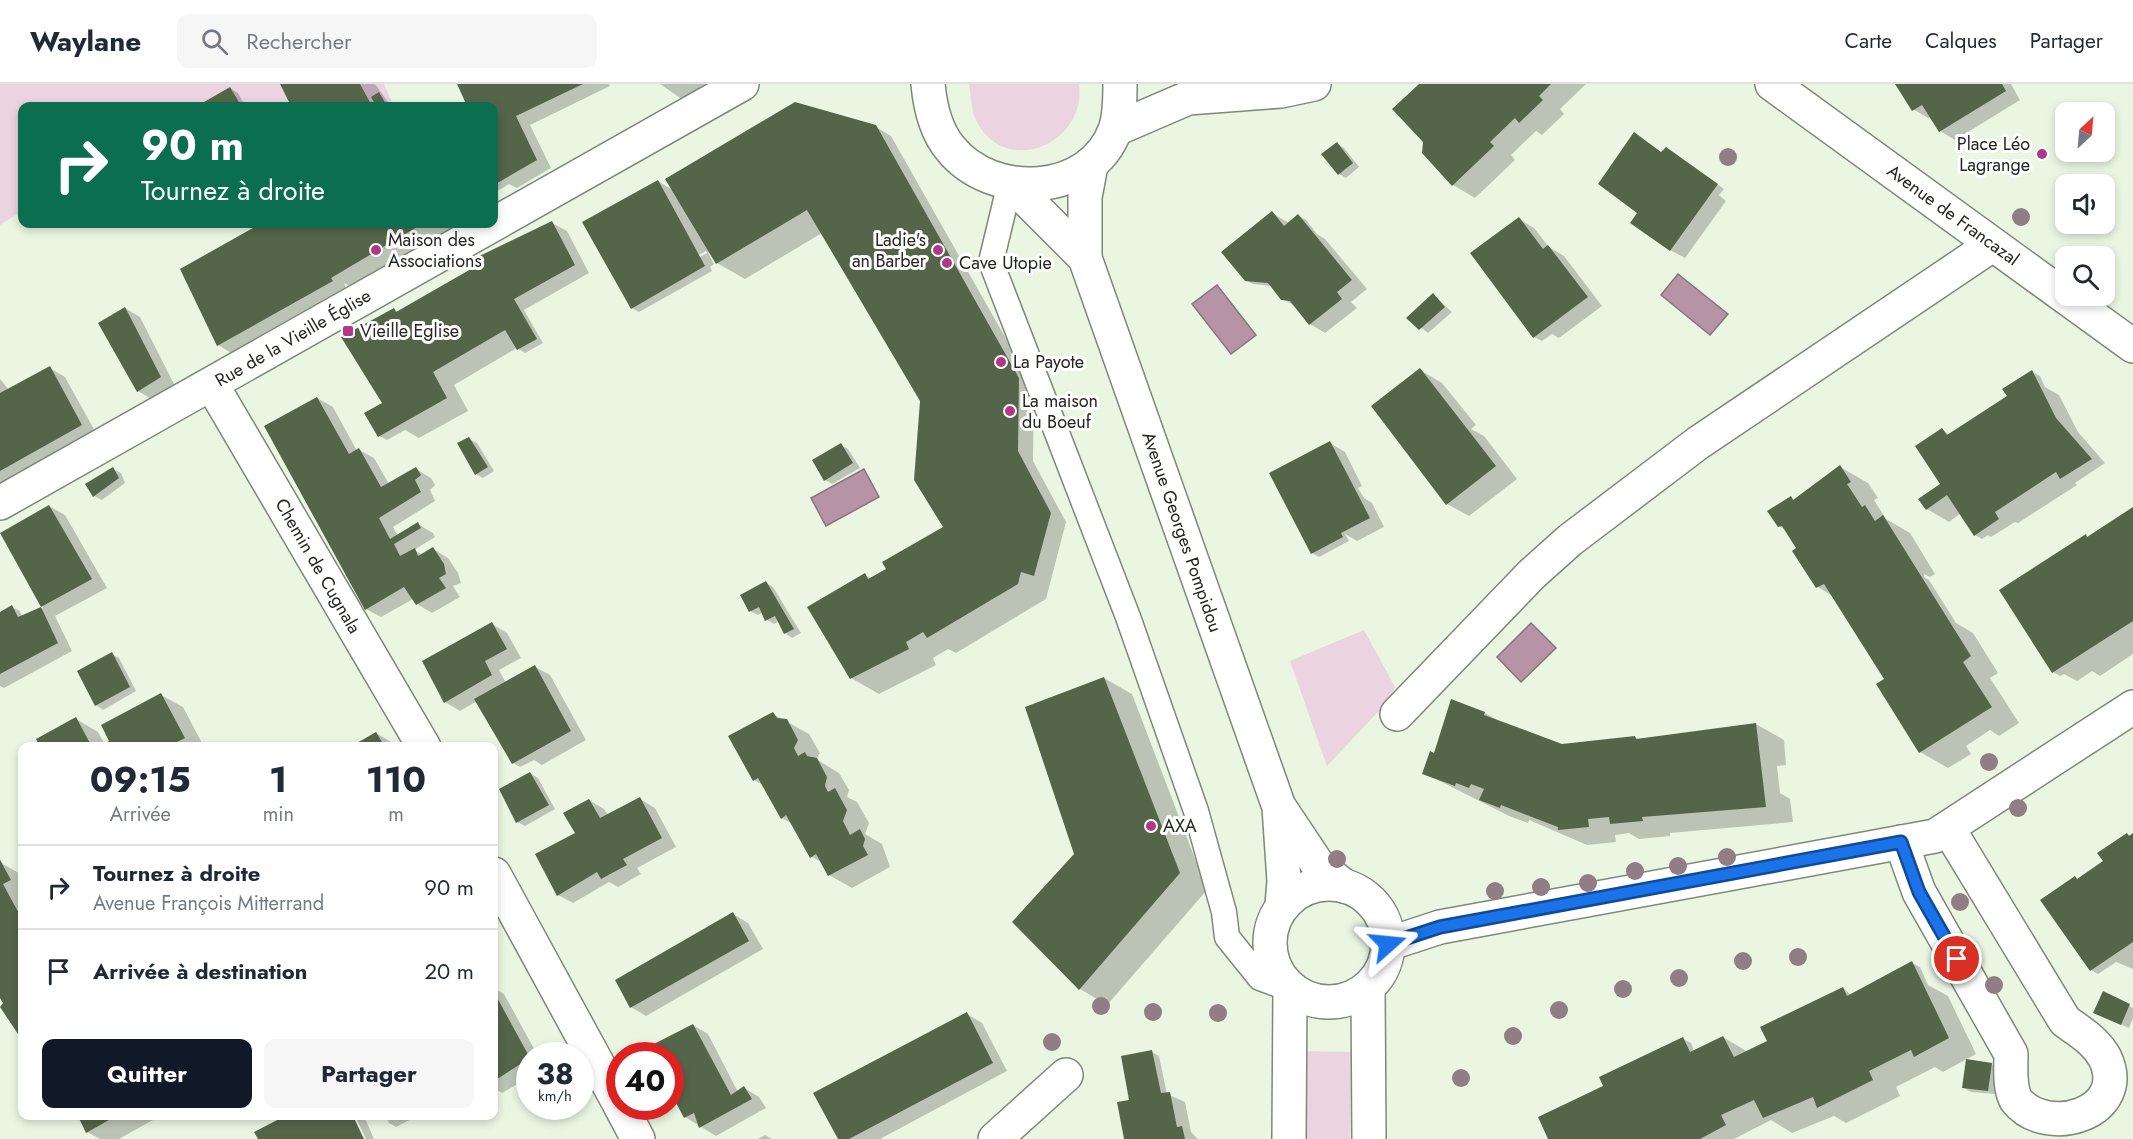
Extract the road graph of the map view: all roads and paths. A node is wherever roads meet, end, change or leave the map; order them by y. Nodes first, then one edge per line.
1 (742, 84) edge
2 (1120, 84) edge
3 (1314, 84) edge
4 (1772, 84) edge
5 (920, 89) edge
6 (1182, 91) edge
7 (1116, 129) junction
8 (1090, 165) junction
9 (1010, 183) junction
10 (498, 223) edge
11 (488, 228) edge
12 (1992, 245) junction
13 (1085, 258) junction
14 (2133, 346) edge
15 (212, 385) junction
16 (0, 503) edge
17 (2133, 707) edge
18 (1397, 714) dead end
19 (421, 742) edge
20 (1279, 807) junction
21 (1948, 828) junction
22 (1901, 842) junction
23 (498, 881) edge
24 (1344, 886) junction
25 (1282, 905) junction
26 (1388, 944) junction
27 (1368, 988) junction
28 (1290, 989) junction
29 (1066, 1075) dead end
30 (606, 1080) edge
31 (628, 1120) edge
32 (638, 1139) edge
33 (995, 1139) edge
34 (1289, 1139) edge
35 (1369, 1139) edge

1 - 10 street, Rue de la Vieille Église
2 - 7 street
3 - 6 street
4 - 12 street, Avenue de Francazal
5 - 9 street
6 - 7 street
7 - 8 street
8 - 9 street
8 - 13 street, Avenue Georges Pompidou
9 - 13 street, Avenue Georges Pompidou
9 - 28 lane
11 - 15 street, Rue de la Vieille Église
12 - 14 street, Avenue de Francazal
12 - 18 street
13 - 20 street, Avenue Georges Pompidou
15 - 16 street, Rue de la Vieille Église
15 - 19 street, Chemin de Cugnala
17 - 21 street
20 - 24 street, Avenue Georges Pompidou
20 - 25 street, Avenue Georges Pompidou
21 - 22 street
21 - 22 street
22 - 26 street
23 - 30 street
24 - 25 street
24 - 26 street
25 - 28 street
26 - 27 street
27 - 28 street
27 - 35 street
28 - 34 street
29 - 33 street
31 - 32 street

